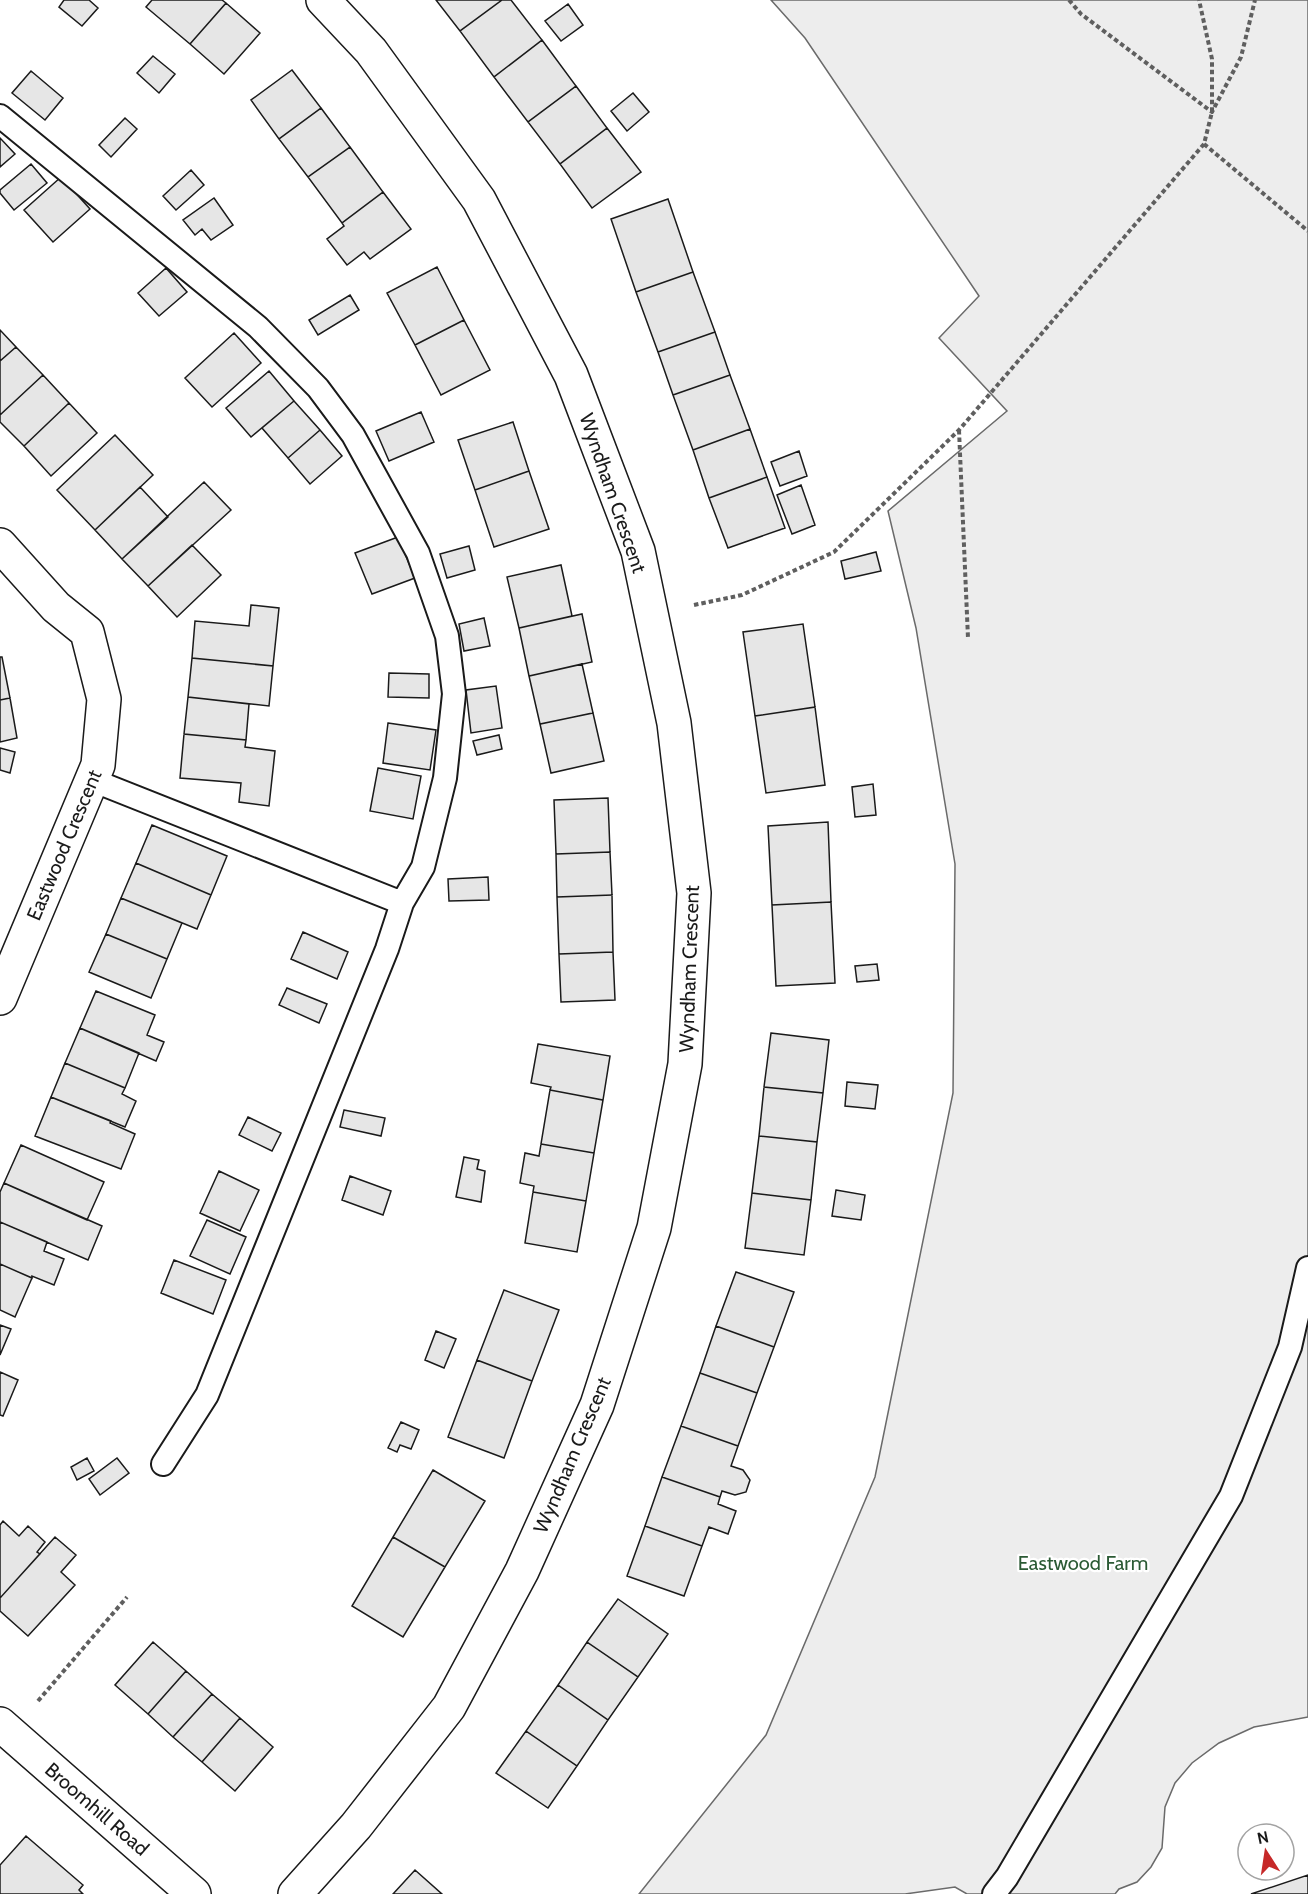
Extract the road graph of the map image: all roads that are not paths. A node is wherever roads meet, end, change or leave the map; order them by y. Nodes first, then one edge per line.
1 (323, 0) edge
2 (0, 116) edge
3 (0, 545) edge
4 (92, 780) junction
5 (402, 903) junction
6 (0, 998) edge
7 (1308, 1268) edge
8 (163, 1464) dead end
9 (5, 1729) edge
10 (190, 1893) edge
11 (295, 1894) edge
12 (994, 1894) edge

1 - 11 street, Wyndham Crescent
2 - 5 lane
3 - 4 street, Eastwood Crescent
4 - 5 lane
4 - 6 street, Eastwood Crescent
5 - 8 lane
7 - 12 lane
9 - 10 street, Broomhill Road

